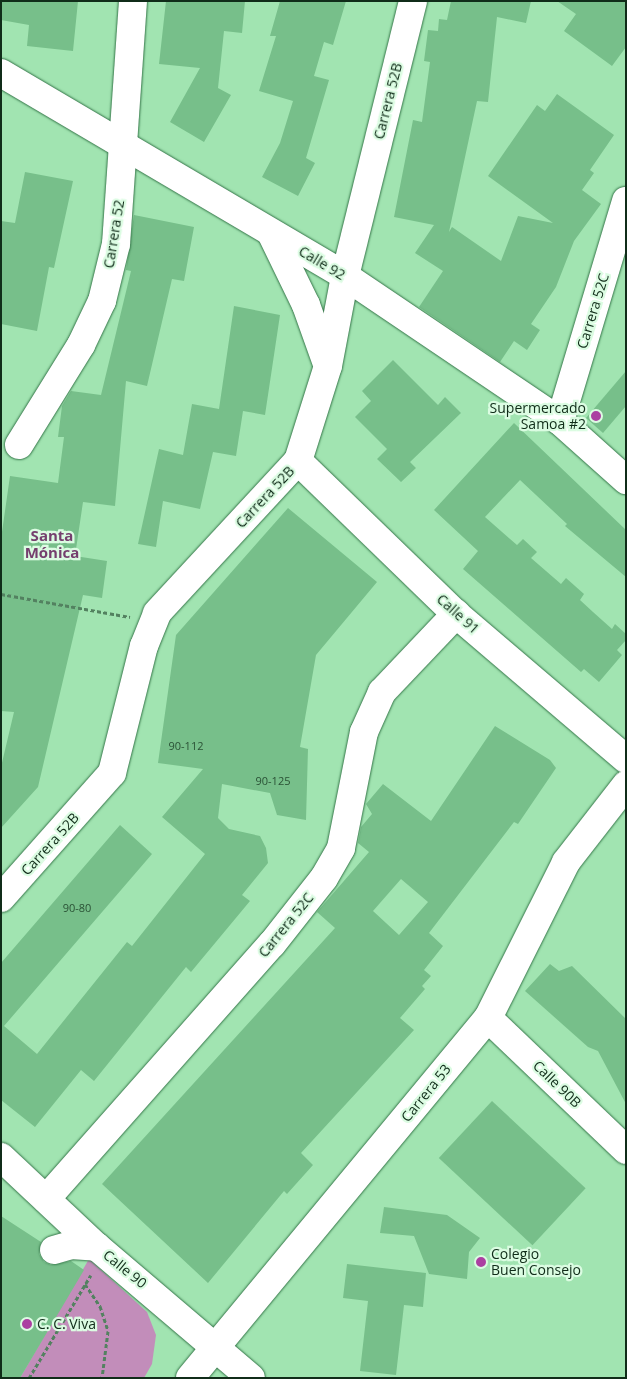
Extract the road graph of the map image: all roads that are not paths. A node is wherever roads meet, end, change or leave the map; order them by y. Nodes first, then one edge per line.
1 (133, 1) edge
2 (413, 1) edge
3 (1, 73) edge
4 (125, 146) junction
5 (626, 201) edge
6 (271, 233) junction
7 (345, 276) junction
8 (328, 366) junction
9 (560, 421) junction
10 (19, 445) dead end
11 (298, 461) junction
12 (626, 480) edge
13 (456, 614) junction
14 (626, 759) edge
15 (626, 785) edge
16 (1, 898) edge
17 (488, 1018) junction
18 (626, 1150) edge
19 (1, 1157) edge
20 (46, 1199) junction
21 (54, 1250) dead end
22 (96, 1258) junction
23 (217, 1346) junction
24 (190, 1378) edge
25 (251, 1378) edge

1 - 4 street, Carrera 52
2 - 7 street, Carrera 52B
3 - 4 street, Calle 92
4 - 6 street, Calle 92
4 - 10 street, Carrera 52
5 - 9 street, Carrera 52C
6 - 7 street, Calle 92
6 - 8 street
7 - 8 street, Carrera 52B
7 - 9 street, Calle 92
8 - 11 street, Carrera 52B
9 - 12 street, Calle 92
11 - 13 street, Calle 91
11 - 16 street, Carrera 52B
13 - 14 street, Calle 91
13 - 20 street, Carrera 52C
15 - 17 street, Carrera 53
17 - 18 street, Calle 90B
17 - 23 street, Carrera 53
19 - 20 street, Calle 90
20 - 22 street, Calle 90
21 - 22 street
22 - 23 street, Calle 90
23 - 24 street, Carrera 53
23 - 25 street, Calle 90

